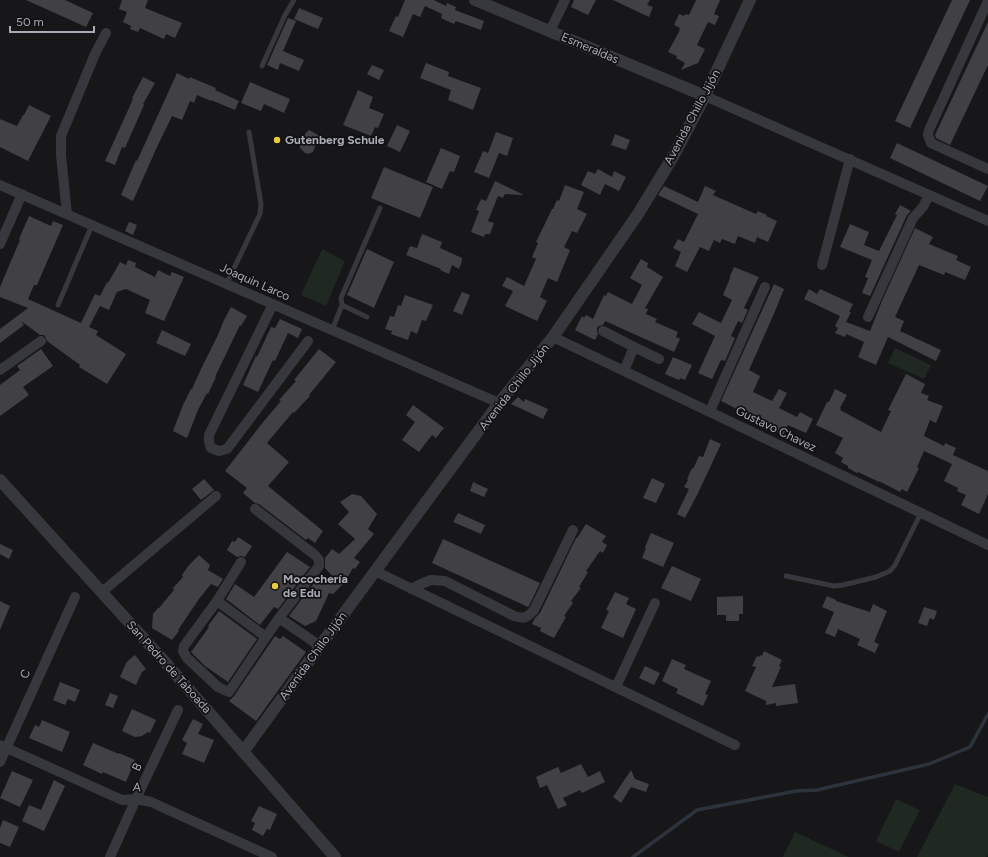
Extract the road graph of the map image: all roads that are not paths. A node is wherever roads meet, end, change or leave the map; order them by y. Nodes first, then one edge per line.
1 (294, 0) edge
2 (476, 0) edge
3 (565, 0) edge
4 (750, 0) edge
5 (988, 2) edge
6 (550, 31) junction
7 (106, 33) dead end
8 (262, 66) dead end
9 (705, 96) junction
10 (249, 132) dead end
11 (850, 159) junction
12 (988, 169) edge
13 (0, 185) edge
14 (22, 194) junction
15 (929, 195) junction
16 (380, 208) dead end
17 (67, 214) junction
18 (988, 221) edge
19 (92, 225) junction
20 (0, 244) edge
21 (822, 265) dead end
22 (227, 284) junction
23 (765, 287) dead end
24 (273, 304) junction
25 (58, 305) dead end
26 (342, 305) junction
27 (367, 317) dead end
28 (868, 317) dead end
29 (332, 330) junction
30 (603, 331) dead end
31 (553, 337) junction
32 (41, 340) dead end
33 (308, 341) dead end
34 (634, 347) junction
35 (659, 359) dead end
36 (0, 370) edge
37 (624, 371) junction
38 (499, 403) junction
39 (710, 411) junction
40 (0, 480) edge
41 (216, 496) dead end
42 (255, 509) dead end
43 (921, 513) junction
44 (573, 530) dead end
45 (988, 545) edge
46 (241, 562) dead end
47 (375, 572) junction
48 (786, 576) dead end
49 (411, 589) junction
50 (102, 592) junction
51 (75, 597) dead end
52 (217, 601) junction
53 (655, 603) dead end
54 (279, 618) junction
55 (266, 637) junction
56 (320, 646) junction
57 (616, 687) junction
58 (178, 710) dead end
59 (736, 745) dead end
60 (3, 746) edge
61 (243, 752) junction
62 (0, 762) edge
63 (136, 799) junction
64 (110, 857) edge
65 (272, 857) edge
66 (335, 857) edge

1 - 8 lane
2 - 6 street, Esmeraldas
3 - 6 street
4 - 9 street, Avenida Chillo Jijón
5 - 12 street
6 - 9 street, Esmeraldas
7 - 17 street
9 - 11 street
9 - 31 street, Avenida Chillo Jijón
10 - 22 lane
11 - 15 street
11 - 21 street
13 - 14 street, Joaquìn Larco
14 - 17 street, Joaquìn Larco
14 - 20 street
15 - 18 street
15 - 28 street
16 - 26 lane
17 - 19 street, Joaquìn Larco
19 - 22 street, Joaquìn Larco
19 - 25 lane
22 - 24 street, Joaquìn Larco
23 - 39 street
24 - 29 street, Joaquìn Larco
24 - 33 street
26 - 27 lane
26 - 29 lane
29 - 38 street, Joaquìn Larco
30 - 34 street
31 - 37 street, Gustavo Chavez
31 - 38 street, Avenida Chillo Jijón
32 - 36 street
34 - 35 street
34 - 37 street
37 - 39 street, Gustavo Chavez
38 - 47 street, Avenida Chillo Jijón
39 - 43 street, Gustavo Chavez
40 - 50 street, San Pedro de Taboada
41 - 50 street
42 - 54 street
43 - 45 street, Gustavo Chavez
43 - 48 lane
44 - 49 street
46 - 52 street
47 - 49 street
47 - 56 street, Avenida Chillo Jijón
49 - 57 street
50 - 61 street, San Pedro de Taboada
51 - 60 street, C
52 - 55 street
52 - 55 street
53 - 57 street
54 - 55 street
54 - 56 street
56 - 61 street, Avenida Chillo Jijón
57 - 59 street
58 - 63 street, B
60 - 62 street, C
60 - 63 street, A
61 - 66 street, San Pedro de Taboada
63 - 64 street, B
63 - 65 street, A

